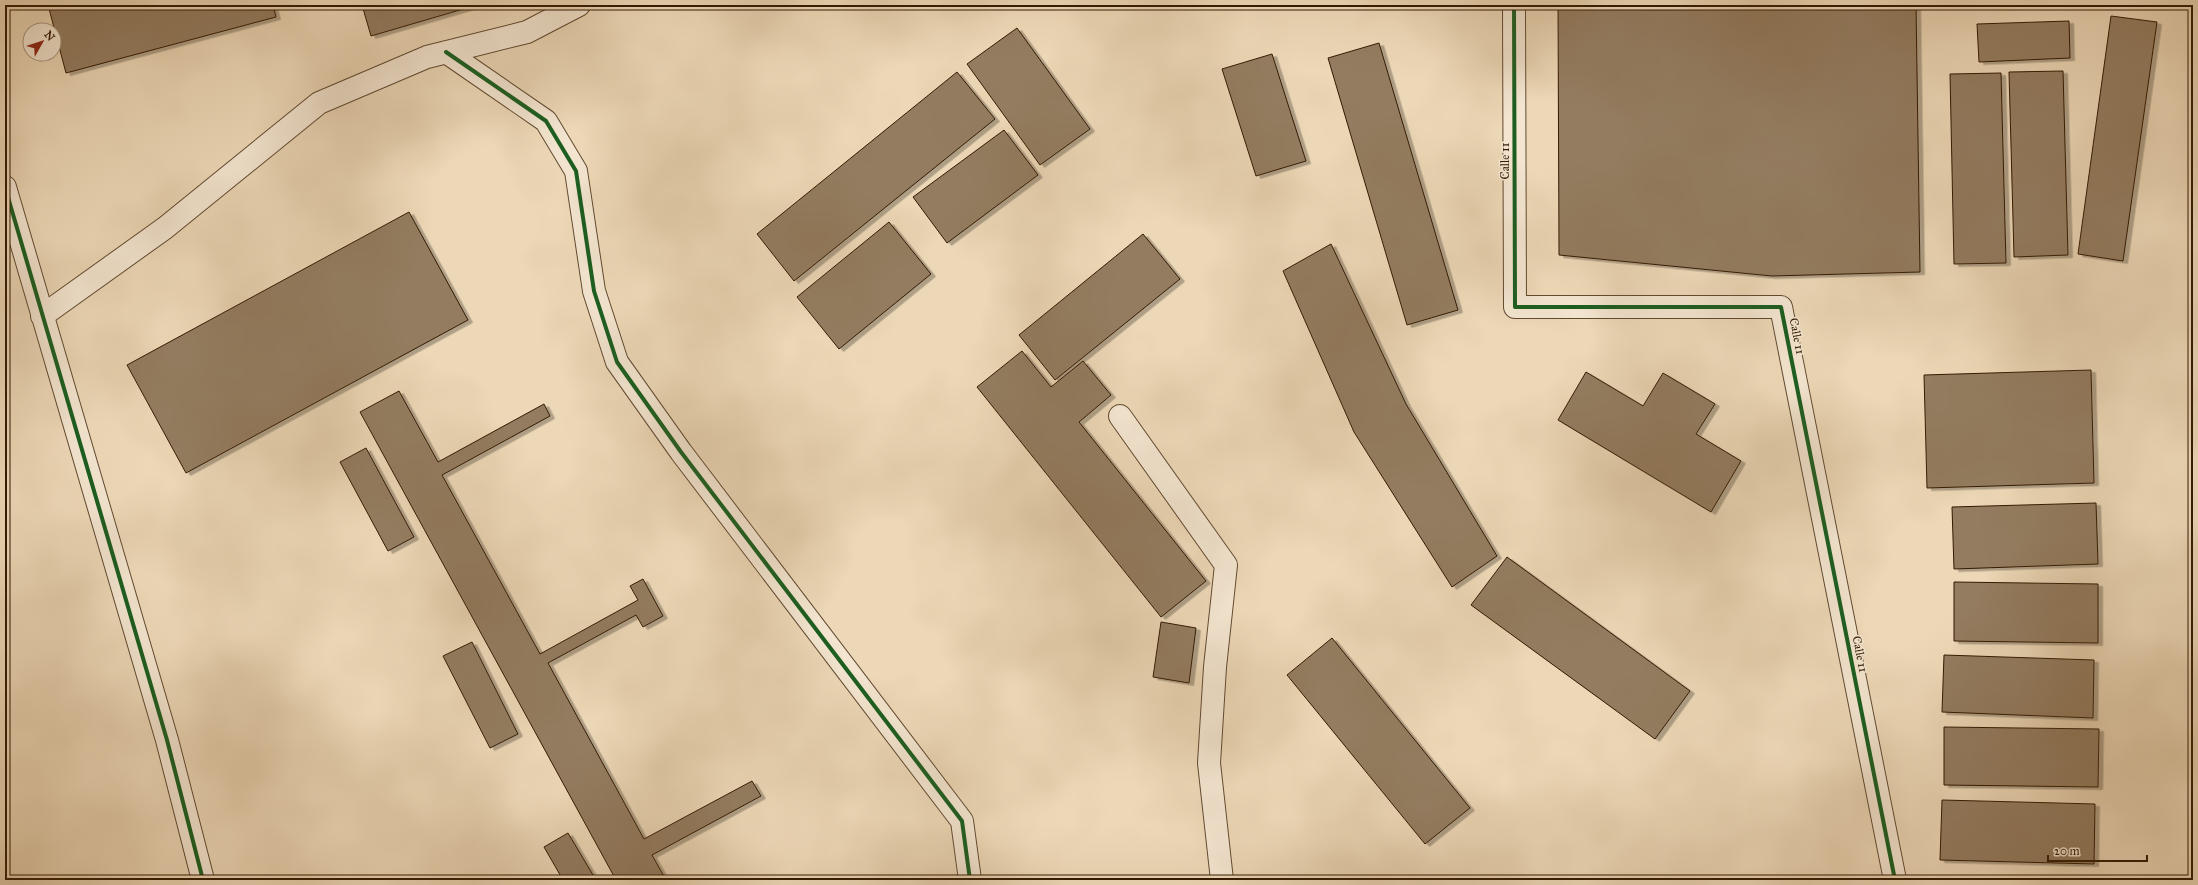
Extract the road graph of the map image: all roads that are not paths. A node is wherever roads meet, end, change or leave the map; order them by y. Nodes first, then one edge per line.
1 (579, 5) edge
2 (1514, 5) edge
3 (446, 52) junction
4 (5, 187) edge
5 (42, 316) junction
6 (1120, 416) dead end
7 (203, 880) edge
8 (970, 880) edge
9 (1222, 880) edge
10 (1895, 880) edge

1 - 3 street
2 - 10 street, Calle 11
3 - 5 street
3 - 8 street
4 - 5 street
5 - 7 street
6 - 9 street

